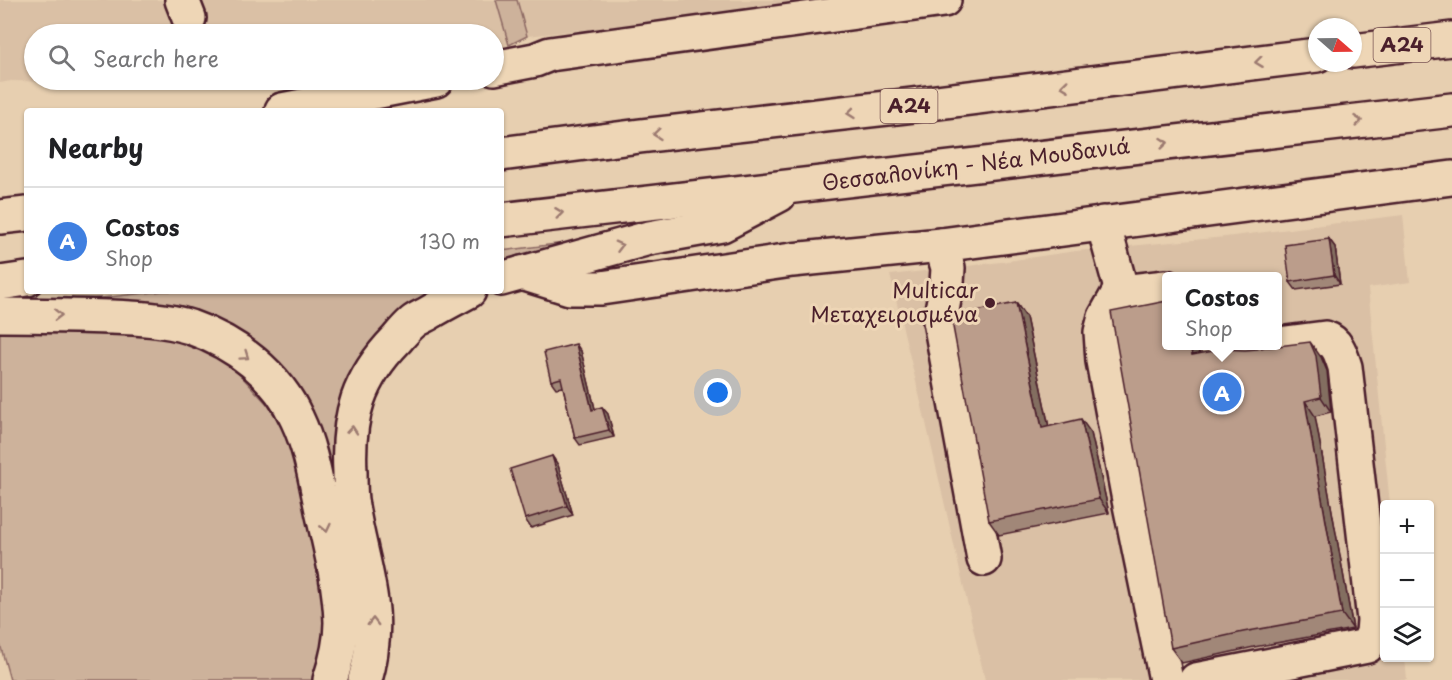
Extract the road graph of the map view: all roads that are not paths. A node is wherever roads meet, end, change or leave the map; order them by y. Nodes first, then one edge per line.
1 (944, 0) edge
2 (1452, 39) edge
3 (1362, 50) edge
4 (1308, 56) edge
5 (504, 66) edge
6 (385, 90) edge
7 (292, 108) edge
8 (1452, 110) edge
9 (504, 154) edge
10 (1452, 178) edge
11 (794, 186) junction
12 (24, 214) edge
13 (0, 217) edge
14 (504, 220) edge
15 (1103, 223) junction
16 (941, 245) junction
17 (512, 276) edge
18 (24, 279) edge
19 (0, 283) edge
20 (1162, 288) edge
21 (1122, 292) junction
22 (464, 294) edge
23 (0, 315) edge
24 (1282, 343) edge
25 (984, 559) dead end
26 (330, 680) edge
27 (365, 680) edge
28 (1166, 680) edge
29 (1196, 680) edge

1 - 5 main road
2 - 3 main road, Α24
4 -> 9 main road, Α24
6 - 7 main road
11 -> 8 main road, Θεσσαλονίκη - Νέα Μουδανιά
10 - 15 main road
14 -> 11 main road, Θεσσαλονίκη - Νέα Μουδανιά
17 -> 11 main road
12 - 13 main road
15 - 16 main road
15 - 21 main road
16 - 17 main road
16 - 25 main road
18 - 19 main road
20 - 21 main road
21 - 28 main road
27 -> 22 main road
23 -> 26 main road
24 - 29 main road

